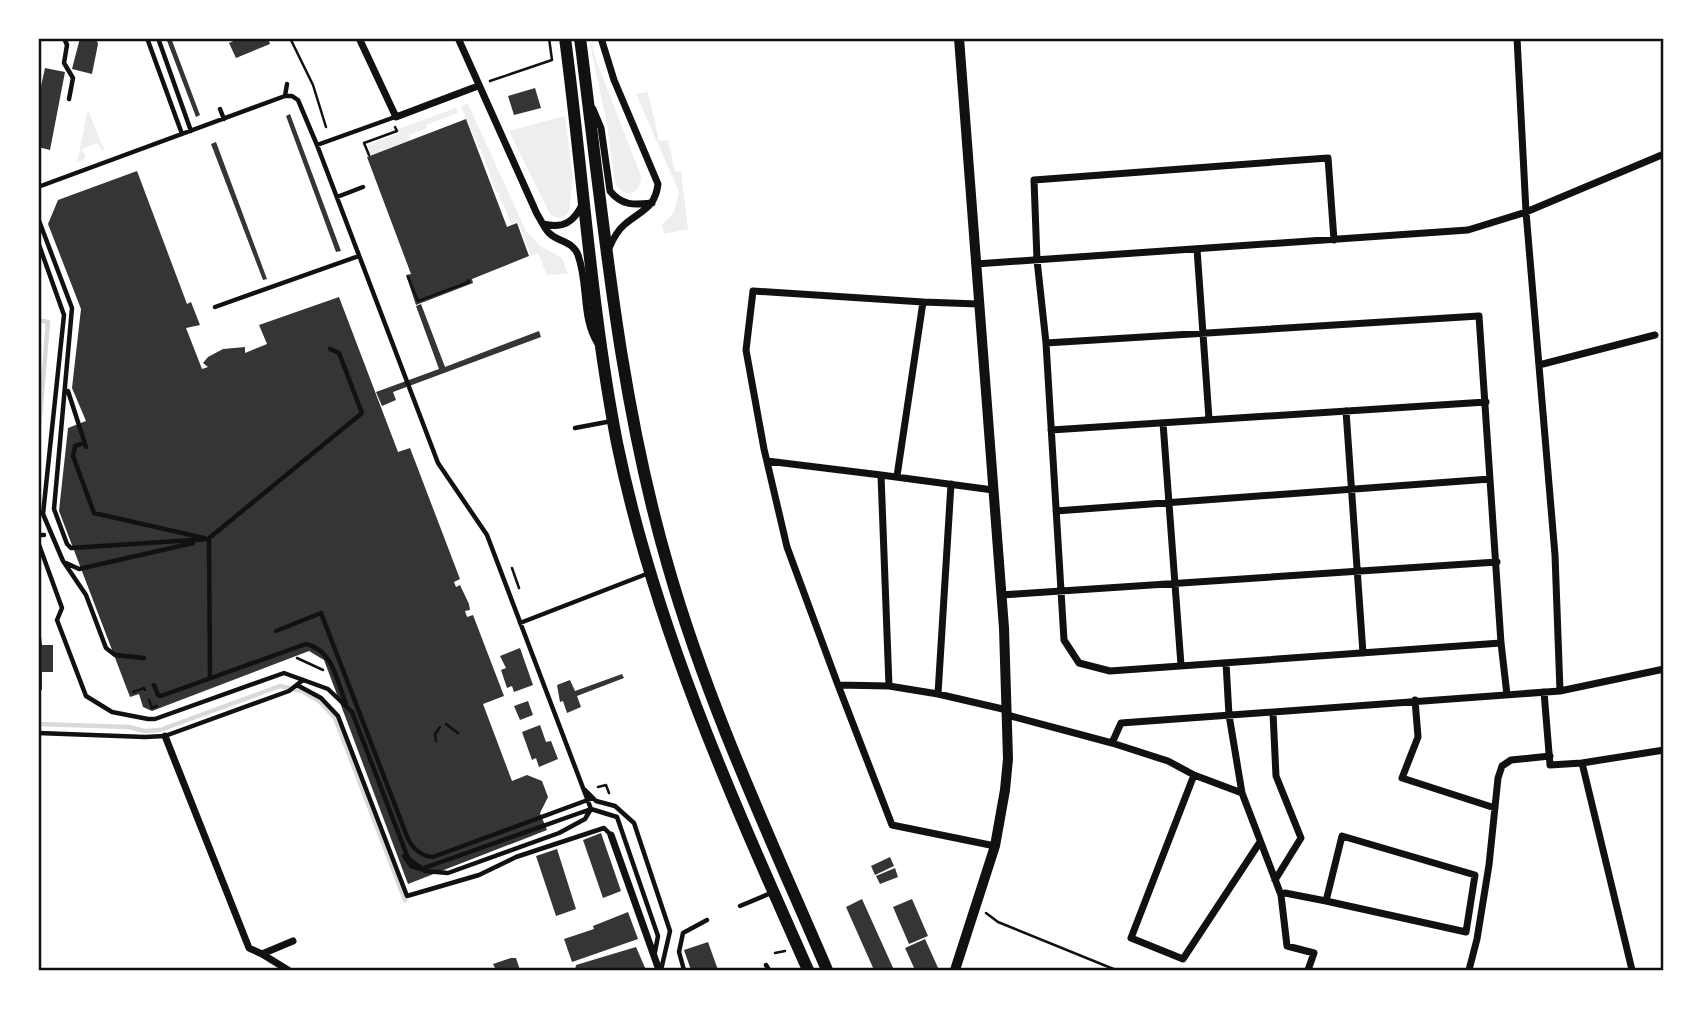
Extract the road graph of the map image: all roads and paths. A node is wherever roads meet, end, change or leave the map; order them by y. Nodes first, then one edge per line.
1 (64, 38) edge
2 (147, 38) edge
3 (158, 38) edge
4 (290, 38) edge
5 (359, 38) edge
6 (457, 38) edge
7 (549, 38) edge
8 (565, 38) edge
9 (580, 38) edge
10 (601, 38) edge
11 (959, 38) edge
12 (1517, 38) edge
13 (287, 84) dead end
14 (478, 86) junction
15 (494, 90) dead end
16 (587, 94) junction
17 (285, 96) junction
18 (254, 97) dead end
19 (69, 99) dead end
20 (257, 106) junction
21 (220, 109) dead end
22 (396, 117) junction
23 (224, 118) junction
24 (360, 122) dead end
25 (326, 127) dead end
26 (396, 127) dead end
27 (363, 129) junction
28 (191, 131) junction
29 (182, 134) junction
30 (317, 145) junction
31 (1664, 154) edge
32 (369, 155) dead end
33 (39, 177) edge
34 (41, 186) edge
35 (363, 187) dead end
36 (337, 197) junction
37 (585, 198) junction
38 (653, 203) junction
39 (1526, 212) junction
40 (38, 218) edge
41 (543, 224) junction
42 (1334, 240) junction
43 (38, 242) edge
44 (1197, 249) junction
45 (607, 250) junction
46 (359, 256) junction
47 (1037, 260) junction
48 (976, 264) junction
49 (408, 278) dead end
50 (468, 280) dead end
51 (923, 302) junction
52 (978, 304) junction
53 (215, 307) dead end
54 (1202, 334) junction
55 (1655, 335) dead end
56 (1046, 343) junction
57 (330, 349) dead end
58 (602, 350) junction
59 (1539, 365) junction
60 (66, 386) junction
61 (1486, 401) junction
62 (1346, 411) junction
63 (1209, 419) junction
64 (614, 420) junction
65 (1163, 423) junction
66 (575, 428) dead end
67 (1051, 430) junction
68 (767, 461) junction
69 (881, 475) junction
70 (897, 476) junction
71 (1490, 479) junction
72 (951, 484) junction
73 (993, 490) junction
74 (1352, 491) junction
75 (1169, 504) junction
76 (1056, 512) junction
77 (209, 539) junction
78 (38, 542) edge
79 (63, 561) junction
80 (1497, 562) junction
81 (512, 568) dead end
82 (650, 572) junction
83 (1357, 572) junction
84 (1174, 586) junction
85 (519, 587) dead end
86 (1061, 593) junction
87 (1001, 595) junction
88 (520, 623) junction
89 (276, 631) dead end
90 (1501, 643) junction
91 (1363, 653) junction
92 (144, 658) dead end
93 (307, 662) dead end
94 (1226, 663) junction
95 (1181, 665) junction
96 (1664, 668) edge
97 (324, 670) dead end
98 (210, 678) junction
99 (303, 680) junction
100 (154, 685) dead end
101 (296, 685) junction
102 (838, 685) junction
103 (889, 686) junction
104 (144, 688) dead end
105 (1560, 691) junction
106 (133, 692) dead end
107 (1544, 692) junction
108 (938, 694) junction
109 (1507, 695) junction
110 (1415, 700) junction
111 (1007, 713) junction
112 (1273, 713) junction
113 (1229, 715) junction
114 (446, 724) dead end
115 (440, 727) dead end
116 (38, 733) edge
117 (458, 733) dead end
118 (164, 736) junction
119 (436, 741) dead end
120 (1112, 743) junction
121 (1664, 750) edge
122 (1550, 756) junction
123 (1582, 763) junction
124 (1194, 775) junction
125 (606, 785) dead end
126 (594, 789) dead end
127 (1242, 793) junction
128 (590, 799) junction
129 (590, 808) junction
130 (1495, 808) junction
131 (611, 835) joint
132 (1260, 842) junction
133 (995, 846) junction
134 (1275, 880) junction
135 (774, 892) junction
136 (1281, 895) junction
137 (1326, 901) junction
138 (976, 903) junction
139 (740, 906) dead end
140 (707, 920) dead end
141 (293, 941) dead end
142 (785, 951) dead end
143 (775, 953) dead end
144 (262, 954) junction
145 (654, 957) junction
146 (288, 971) edge
147 (660, 971) edge
148 (684, 971) edge
149 (808, 971) edge
150 (827, 971) edge
151 (955, 971) edge
152 (1116, 971) edge
153 (1308, 971) edge
154 (1469, 971) edge
155 (1632, 971) edge

1 - 19 lane
2 - 29 lane
3 - 28 lane
4 - 25 path
5 - 22 street
6 - 14 street
7 - 15 path
8 - 37 main road
9 - 16 main road
10 - 38 street
11 - 48 street
12 - 39 street
13 - 17 lane
14 - 22 street
14 - 41 street
16 - 38 street
16 - 45 main road
17 - 20 lane
17 - 30 lane
18 - 20 lane
20 - 23 lane
21 - 23 lane
22 - 27 lane
23 - 28 lane
24 - 27 lane
26 - 32 path
27 - 30 lane
28 - 29 lane
29 - 34 lane
30 - 36 lane
31 - 39 street
33 - 34 lane
35 - 36 lane
36 - 46 lane
37 - 41 street
37 - 58 main road
38 - 45 street
39 - 42 street
39 - 59 street
40 - 60 lane
41 - 58 street
42 - 44 street
42 - 47 street
43 - 79 lane
44 - 47 street
44 - 54 street
45 - 150 main road
46 - 53 lane
46 - 88 lane
47 - 48 street
47 - 56 street
48 - 52 street
49 - 50 path
51 - 52 street
51 - 68 street
51 - 70 street
52 - 73 street
54 - 56 street
54 - 61 street
54 - 63 street
55 - 59 street
56 - 67 street
57 - 77 lane
58 - 64 main road
59 - 105 street
60 - 77 lane
60 - 77 lane
61 - 62 street
61 - 71 street
62 - 63 street
62 - 74 street
63 - 65 street
64 - 66 lane
64 - 82 main road
65 - 67 street
65 - 75 street
67 - 76 street
68 - 69 street
68 - 102 street
69 - 70 street
69 - 103 street
70 - 72 street
71 - 74 street
71 - 80 street
72 - 73 street
72 - 108 street
73 - 87 street
74 - 75 street
74 - 83 street
75 - 76 street
75 - 84 street
76 - 86 street
77 - 79 lane
77 - 98 lane
78 - 99 lane
79 - 92 lane
80 - 83 street
80 - 90 street
81 - 85 path
82 - 88 lane
82 - 135 main road
83 - 84 street
83 - 91 street
84 - 86 street
84 - 95 street
86 - 87 street
86 - 95 street
87 - 111 street
88 - 128 lane
89 - 128 lane
90 - 91 street
90 - 109 street
91 - 94 street
93 - 97 path
94 - 95 street
94 - 113 street
96 - 105 street
98 - 100 lane
98 - 129 lane
99 - 101 lane
99 - 129 lane
101 - 118 lane
101 - 131 lane
102 - 103 street
102 - 133 street
103 - 108 street
104 - 106 path
105 - 107 street
107 - 109 street
107 - 122 street
108 - 111 street
109 - 110 street
110 - 112 street
110 - 130 street
111 - 120 street
111 - 133 street
112 - 113 street
112 - 134 street
113 - 120 street
113 - 127 street
114 - 117 path
115 - 119 path
116 - 118 lane
118 - 144 street
120 - 124 street
121 - 123 street
122 - 123 street
122 - 130 street
123 - 155 street
124 - 127 street
124 - 132 street
125 - 126 path
127 - 132 street
128 - 129 lane
128 - 147 lane
129 - 145 lane
130 - 154 street
131 - 145 street
132 - 134 street
133 - 138 street
134 - 136 street
135 - 139 lane
135 - 149 main road
136 - 137 street
136 - 153 street
137 - 137 street
138 - 151 street
138 - 152 path
140 - 148 lane
141 - 144 street
142 - 143 path
144 - 146 street
145 - 147 street

